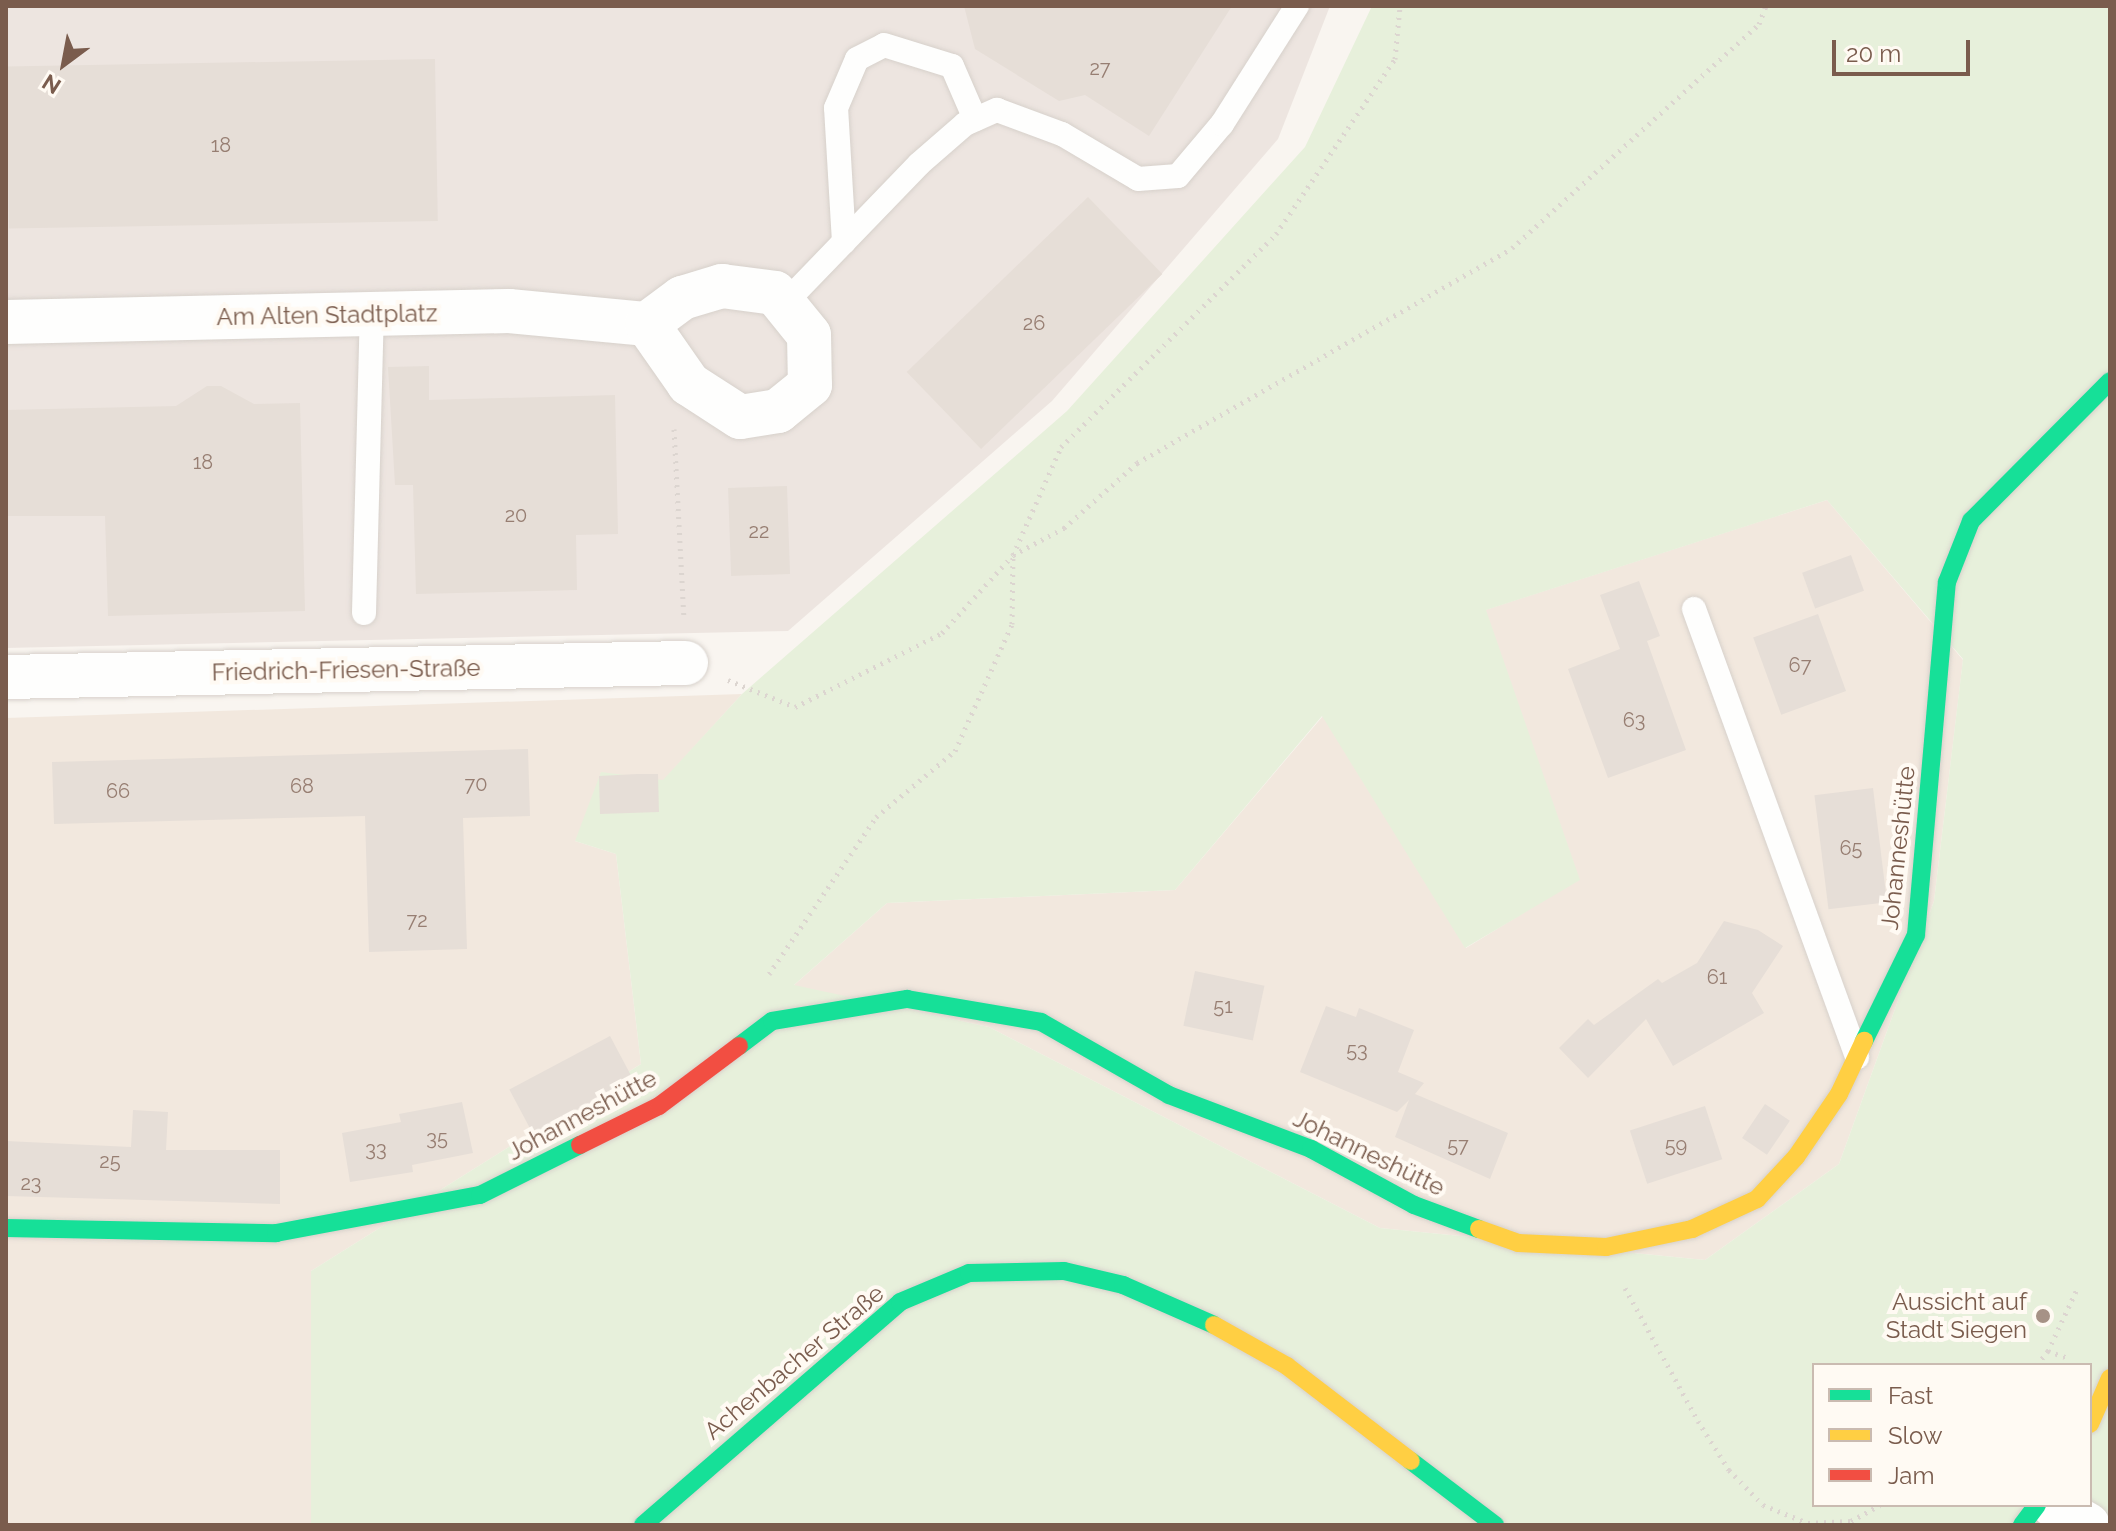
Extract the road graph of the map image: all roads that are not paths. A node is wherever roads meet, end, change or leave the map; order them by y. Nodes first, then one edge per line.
1 (1297, 6) edge
2 (975, 119) junction
3 (844, 242) junction
4 (784, 304) junction
5 (372, 314) junction
6 (6, 322) edge
7 (647, 324) junction
8 (2110, 381) edge
9 (1694, 609) dead end
10 (364, 613) dead end
11 (686, 663) road end
12 (6, 677) edge
13 (1857, 1057) junction
14 (6, 1228) edge
15 (2110, 1378) edge
16 (2098, 1428) edge
17 (2036, 1507) edge
18 (2056, 1507) edge
19 (643, 1525) edge
20 (1495, 1525) edge
21 (2022, 1525) edge
22 (2088, 1525) edge

1 - 2 lane
2 - 3 lane
2 - 3 lane
3 - 4 lane
4 - 7 street
4 - 7 street
5 - 6 street, Am Alten Stadtplatz
5 - 7 street, Am Alten Stadtplatz
5 - 10 lane
8 - 13 street, Johanneshütte
9 - 13 lane
11 - 12 street, Friedrich-Friesen-Straße
13 - 14 street, Johanneshütte
15 - 16 street
17 - 21 street
18 - 22 street
19 - 20 street, Achenbacher Straße

